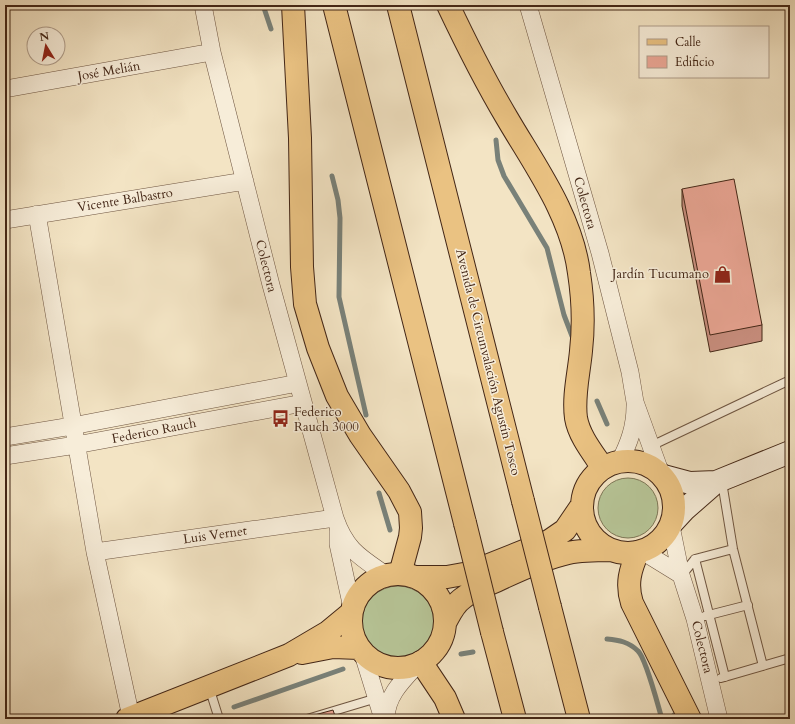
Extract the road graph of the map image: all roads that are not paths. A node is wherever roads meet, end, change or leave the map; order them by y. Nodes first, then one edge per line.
1 (203, 5) edge
2 (293, 5) edge
3 (334, 5) edge
4 (398, 5) edge
5 (448, 5) edge
6 (528, 5) edge
7 (212, 52) junction
8 (5, 89) edge
9 (245, 181) junction
10 (37, 214) junction
11 (5, 220) edge
12 (790, 380) edge
13 (298, 383) junction
14 (635, 402) junction
15 (303, 403) junction
16 (72, 426) junction
17 (5, 437) edge
18 (76, 445) junction
19 (651, 446) junction
20 (790, 452) edge
21 (5, 456) edge
22 (612, 465) junction
23 (662, 475) junction
24 (718, 481) junction
25 (582, 505) junction
26 (336, 521) junction
27 (671, 525) junction
28 (733, 549) junction
29 (611, 550) junction
30 (95, 552) junction
31 (640, 552) junction
32 (695, 560) junction
33 (400, 575) junction
34 (681, 575) junction
35 (748, 605) junction
36 (352, 611) junction
37 (702, 617) junction
38 (445, 623) junction
39 (360, 649) junction
40 (289, 655) junction
41 (790, 658) edge
42 (420, 663) junction
43 (763, 666) junction
44 (718, 679) junction
45 (209, 687) junction
46 (377, 698) junction
47 (129, 718) edge
48 (219, 719) edge
49 (307, 719) edge
50 (384, 719) edge
51 (454, 719) edge
52 (515, 719) edge
53 (579, 719) edge
54 (690, 719) edge
55 (719, 719) edge

1 - 7 street, Colectora
2 - 33 main road
3 - 52 main road, bridge
4 - 53 main road, Avenida de Circunvalación Agustín Tosco, bridge
5 - 22 main road
6 - 14 street, Colectora
7 - 8 street, José Melián
7 - 9 street, Colectora
9 - 10 street, Vicente Balbastro
9 - 13 street, Colectora
10 - 11 street, Vicente Balbastro
10 - 16 street
12 - 19 lane
13 - 15 street, Colectora
13 - 16 street, Federico Rauch
14 - 19 street, Colectora
14 - 22 street, Colectora
15 - 18 street, Federico Rauch
15 - 26 street, Colectora
16 - 17 street, Federico Rauch
16 - 18 street
18 - 21 street, Federico Rauch
18 - 30 street
19 - 23 street, Colectora
20 - 24 main road
22 - 23 main road
22 - 25 main road
23 - 24 main road
23 - 27 main road
24 - 27 main road
24 - 28 lane
25 - 29 main road
25 - 33 main road
26 - 30 street, Luis Vernet
26 - 33 street, Colectora
26 - 36 street, Colectora
27 - 31 main road
27 - 34 street, Colectora
28 - 32 lane
28 - 35 lane
29 - 31 main road
29 - 38 main road
30 - 47 street
31 - 34 street
31 - 54 main road
32 - 34 lane
32 - 37 lane
33 - 36 main road
33 - 38 main road
34 - 37 street, Colectora
35 - 37 lane
35 - 43 lane
36 - 39 main road
36 - 40 main road
37 - 44 street, Colectora
38 - 42 main road
39 - 40 main road
39 - 42 main road
39 - 46 street
40 - 45 main road
41 - 43 lane
42 - 50 street
42 - 51 main road
43 - 44 lane
44 - 55 street, Colectora
45 - 47 main road
45 - 48 lane
46 - 49 lane
46 - 50 street

